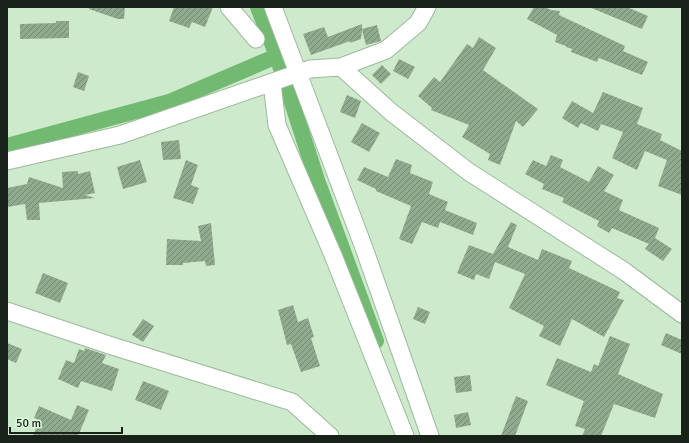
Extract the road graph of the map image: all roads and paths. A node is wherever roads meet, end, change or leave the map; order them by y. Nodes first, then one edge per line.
1 (229, 7) edge
2 (273, 7) edge
3 (427, 7) edge
4 (256, 39) dead end
5 (341, 66) junction
6 (298, 74) junction
7 (273, 83) junction
8 (7, 162) edge
9 (7, 311) edge
10 (682, 314) edge
11 (330, 436) edge
12 (405, 436) edge
13 (430, 436) edge

1 - 4 street
2 - 6 street
3 - 5 street
5 - 6 street
5 - 10 street
6 - 7 street
6 - 13 street
7 - 8 street
7 - 12 street
9 - 11 street

